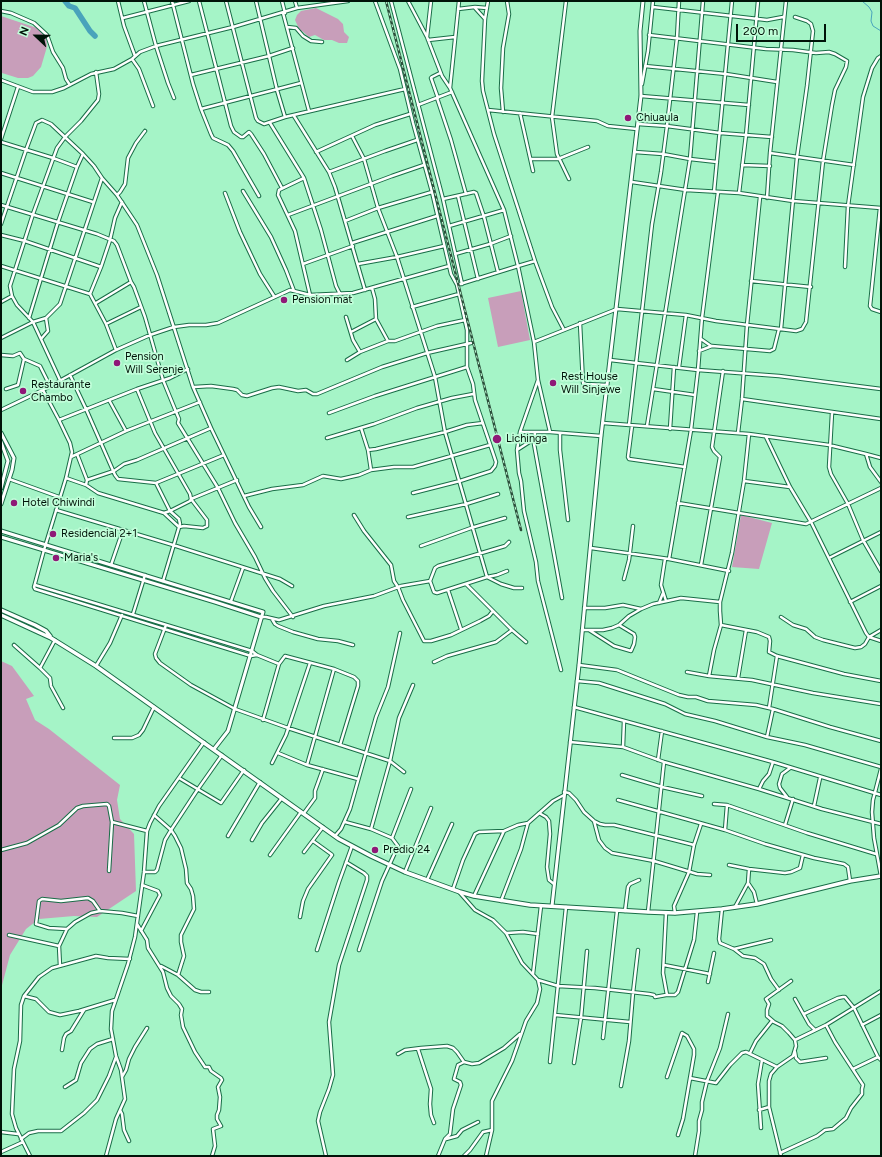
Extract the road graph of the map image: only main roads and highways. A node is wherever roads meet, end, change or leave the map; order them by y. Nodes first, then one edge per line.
1 (3, 610) edge
2 (2, 616) edge
3 (23, 619) junction
4 (21, 624) junction
5 (53, 639) junction
6 (881, 876) edge

1 - 2 main road
1 - 3 main road
2 - 4 main road
3 - 4 main road
3 - 5 main road
4 - 5 main road
5 - 6 main road

